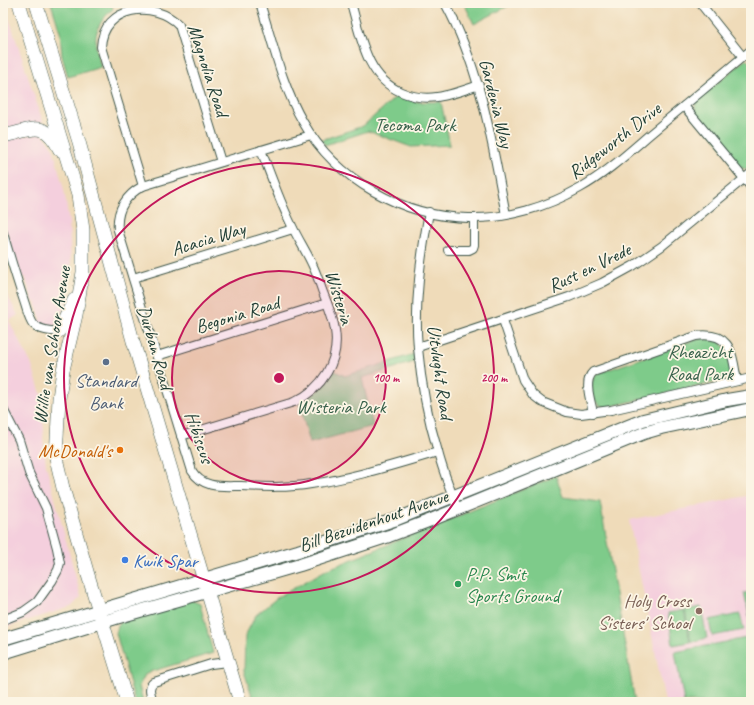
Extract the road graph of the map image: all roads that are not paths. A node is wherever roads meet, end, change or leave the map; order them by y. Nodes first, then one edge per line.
1 (19, 3) edge
2 (36, 3) edge
3 (260, 3) edge
4 (350, 3) edge
5 (445, 3) edge
6 (700, 3) edge
7 (748, 55) edge
8 (478, 85) junction
9 (684, 106) junction
10 (311, 135) junction
11 (3, 136) edge
12 (261, 150) junction
13 (221, 162) junction
14 (73, 176) junction
15 (748, 176) edge
16 (143, 186) junction
17 (751, 187) edge
18 (428, 212) junction
19 (506, 215) junction
20 (474, 218) junction
21 (293, 229) junction
22 (3, 233) edge
23 (448, 250) dead end
24 (83, 272) junction
25 (133, 278) junction
26 (328, 303) junction
27 (503, 320) junction
28 (60, 331) joint
29 (418, 347) junction
30 (157, 356) junction
31 (751, 378) edge
32 (738, 382) junction
33 (751, 396) edge
34 (3, 409) edge
35 (751, 409) edge
36 (593, 413) junction
37 (181, 436) junction
38 (438, 452) junction
39 (453, 497) junction
40 (458, 510) junction
41 (203, 578) junction
42 (207, 592) junction
43 (99, 610) junction
44 (3, 620) edge
45 (102, 622) junction
46 (3, 639) edge
47 (3, 653) edge
48 (227, 662) junction
49 (127, 702) edge
50 (153, 702) edge
51 (240, 702) edge

1 - 14 main road
2 - 41 main road, Durban Road
3 - 10 street, Ridgeworth Drive
4 - 8 street
5 - 8 street, Gardenia Way
6 - 7 street
7 - 9 street, Ridgeworth Drive
8 - 19 street, Gardenia Way
9 - 15 street
9 - 19 street, Ridgeworth Drive
10 - 12 street, Hibiscus
10 - 18 street, Ridgeworth Drive
11 - 14 main road
12 - 13 street, Hibiscus
12 - 21 street, Wisteria
13 - 16 street, Hibiscus
13 - 16 street, Magnolia Road
14 - 24 main road, Willie van Schoor Avenue
15 - 17 street
15 - 27 street, Rust en Vrede
16 - 25 street, Hibiscus
18 - 20 street, Ridgeworth Drive
18 - 29 street, Uitvlught Road
19 - 20 street, Ridgeworth Drive
20 - 23 street
21 - 25 street, Acacia Way
21 - 26 street, Wisteria
22 - 28 street
24 - 28 main road
24 - 43 main road, Willie van Schoor Avenue
25 - 30 street, Hibiscus
26 - 30 street, Begonia Road
26 - 37 street, Wisteria
27 - 29 street, Rust en Vrede
27 - 36 street
29 - 38 street, Uitvlught Road
30 - 37 street, Hibiscus
31 - 32 street
32 - 36 street
32 - 36 street
33 - 39 main road, Bill Bezuidenhout Avenue
34 - 44 street
35 - 40 main road, Bill Bezuidenhout Avenue
37 - 38 street, Hibiscus
38 - 39 street, Uitvlught Road
39 - 40 street, Uitvlught Road
39 - 41 main road, Bill Bezuidenhout Avenue
40 - 42 main road, Bill Bezuidenhout Avenue
41 - 42 main road, Durban Road
41 - 43 main road, Bill Bezuidenhout Avenue
42 - 45 main road, Bill Bezuidenhout Avenue
42 - 48 main road, Durban Road
43 - 45 main road, Willie van Schoor Avenue
43 - 46 main road, Bill Bezuidenhout Avenue
45 - 47 main road, Bill Bezuidenhout Avenue
45 - 49 main road, Willie van Schoor Avenue
48 - 50 street
48 - 51 main road, Durban Road

